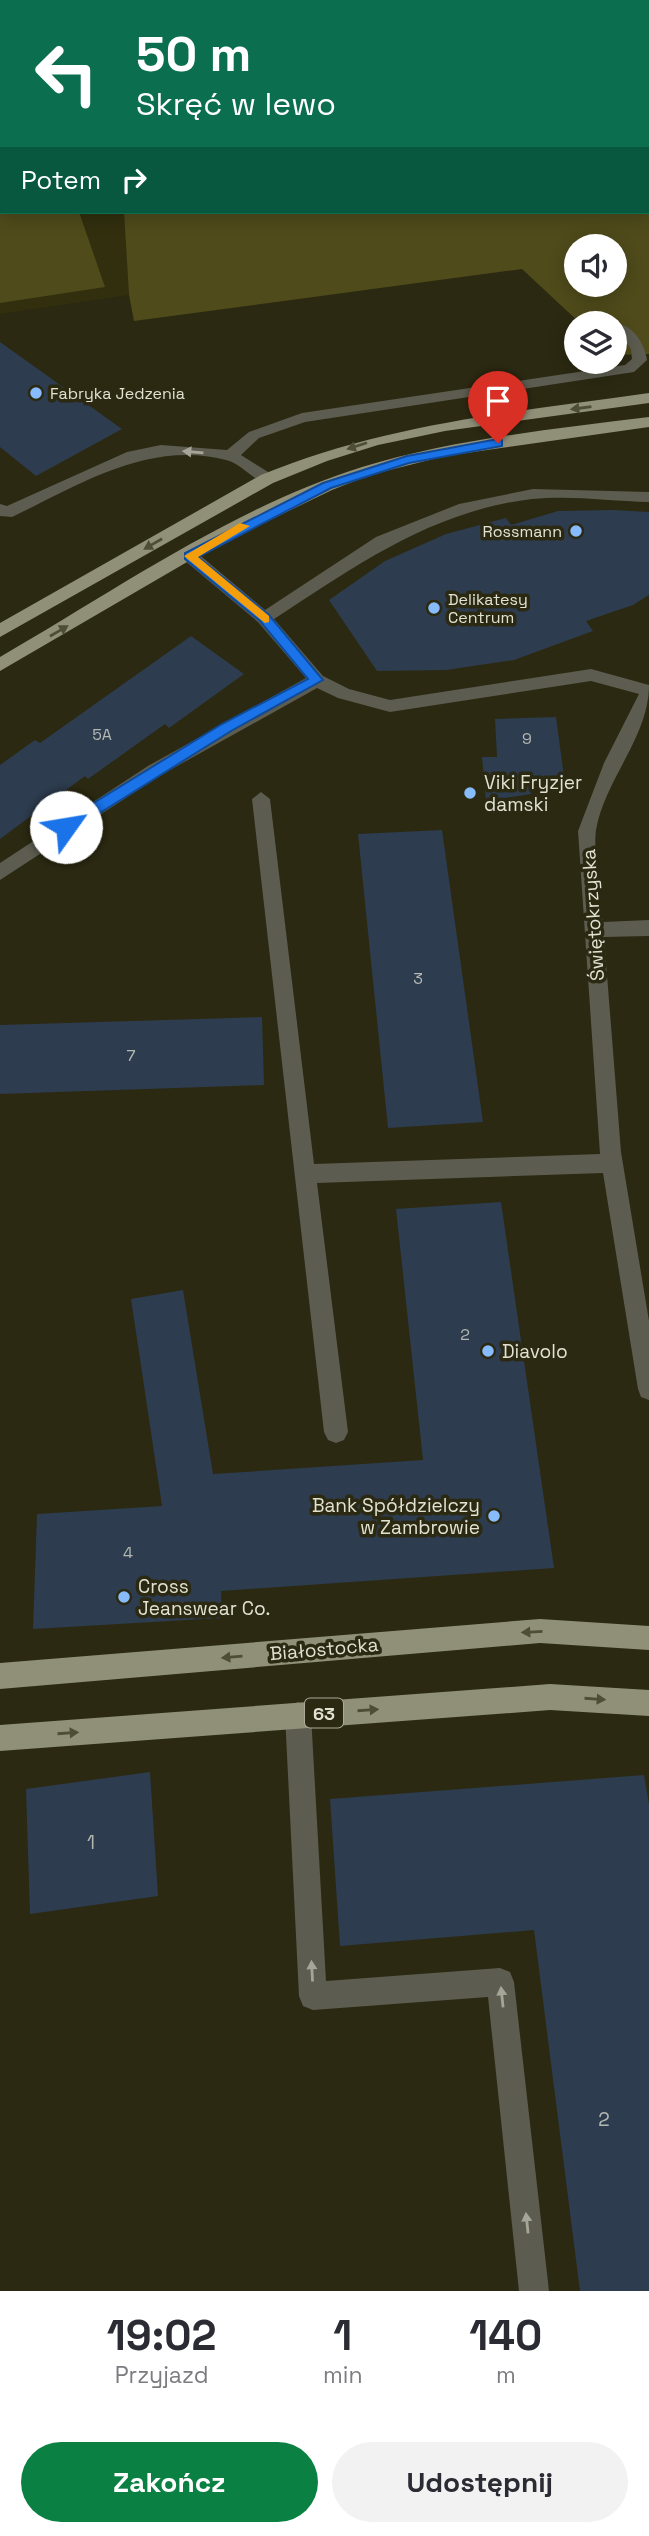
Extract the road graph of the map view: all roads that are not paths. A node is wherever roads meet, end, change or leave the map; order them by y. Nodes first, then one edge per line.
1 (627, 334) edge
2 (627, 369) edge
3 (594, 374) edge
4 (649, 398) edge
5 (649, 422) edge
6 (231, 455) junction
7 (267, 479) junction
8 (649, 497) edge
9 (0, 509) edge
10 (190, 556) junction
11 (264, 618) junction
12 (0, 631) edge
13 (0, 665) edge
14 (317, 680) junction
15 (649, 691) edge
16 (261, 799) dead end
17 (0, 873) edge
18 (649, 928) edge
19 (593, 930) junction
20 (611, 1158) junction
21 (305, 1174) junction
22 (649, 1389) edge
23 (336, 1433) dead end
24 (649, 1638) edge
25 (0, 1676) edge
26 (649, 1703) edge
27 (298, 1716) junction
28 (0, 1738) edge
29 (534, 2291) edge

1 - 2 street
3 - 6 street
4 -> 7 main road
5 - 10 main road
6 - 7 street
6 -> 9 street
7 -> 12 main road
8 - 11 street
10 - 11 street
13 -> 10 main road
11 - 14 street
14 - 15 street
14 - 17 street
15 - 19 street, Świętokrzyska
16 - 21 street
18 - 19 street
19 - 20 street, Świętokrzyska
20 - 21 street
20 - 22 street, Świętokrzyska
21 - 23 street
24 -> 25 main road, Białostocka
27 -> 26 main road, 63
28 -> 27 main road, 63
29 -> 27 street

